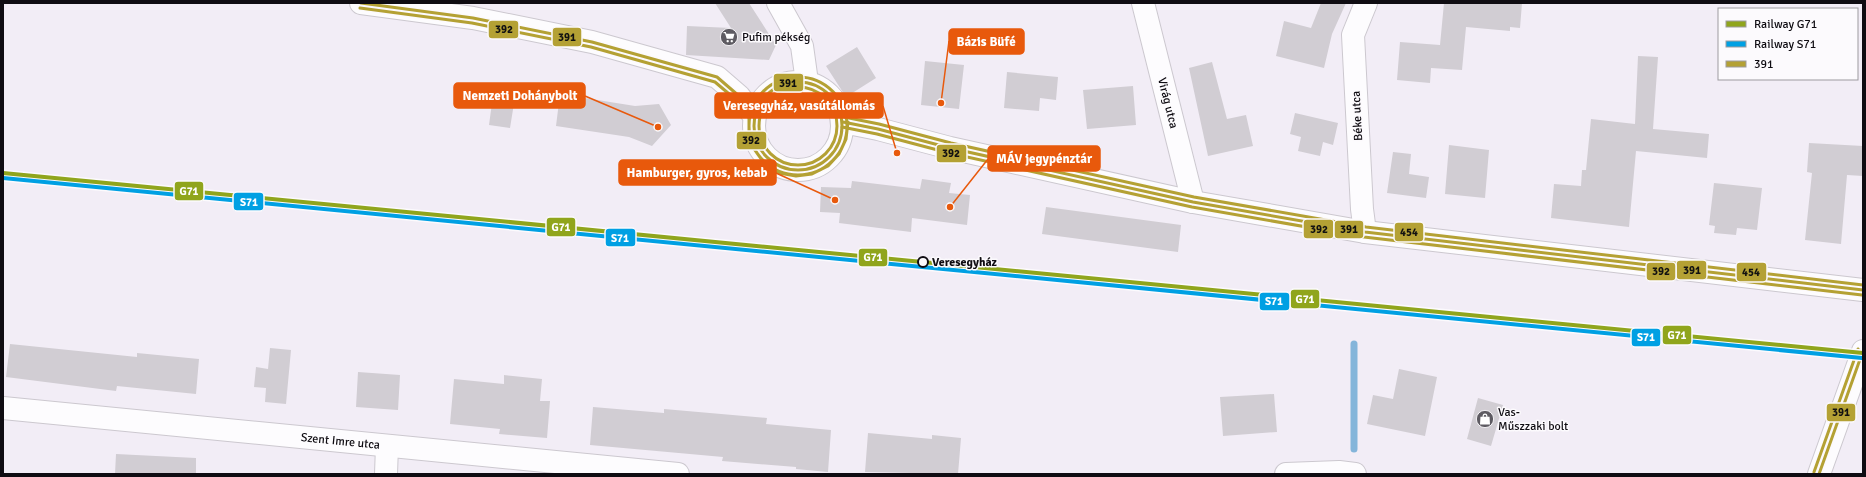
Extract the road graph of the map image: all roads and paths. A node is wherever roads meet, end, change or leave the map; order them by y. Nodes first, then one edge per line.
1 (361, 3) edge
2 (778, 3) edge
3 (1143, 3) edge
4 (1366, 3) edge
5 (807, 82) junction
6 (754, 116) junction
7 (842, 122) junction
8 (1193, 202) junction
9 (1365, 232) junction
10 (1863, 290) edge
11 (1863, 351) edge
12 (3, 408) edge
13 (387, 446) junction
14 (386, 474) edge
15 (678, 474) edge
16 (1286, 474) edge
17 (1355, 474) edge
18 (1819, 474) edge

1 - 6 street
2 - 5 street
3 - 8 street, Virág utca
4 - 9 street, Béke utca
5 - 6 street
5 - 7 street
6 - 7 street
7 - 8 street
8 - 9 street
9 - 10 street
11 - 18 street
12 - 13 street, Szent Imre utca
13 - 14 street
13 - 15 street, Szent Imre utca
16 - 17 street

